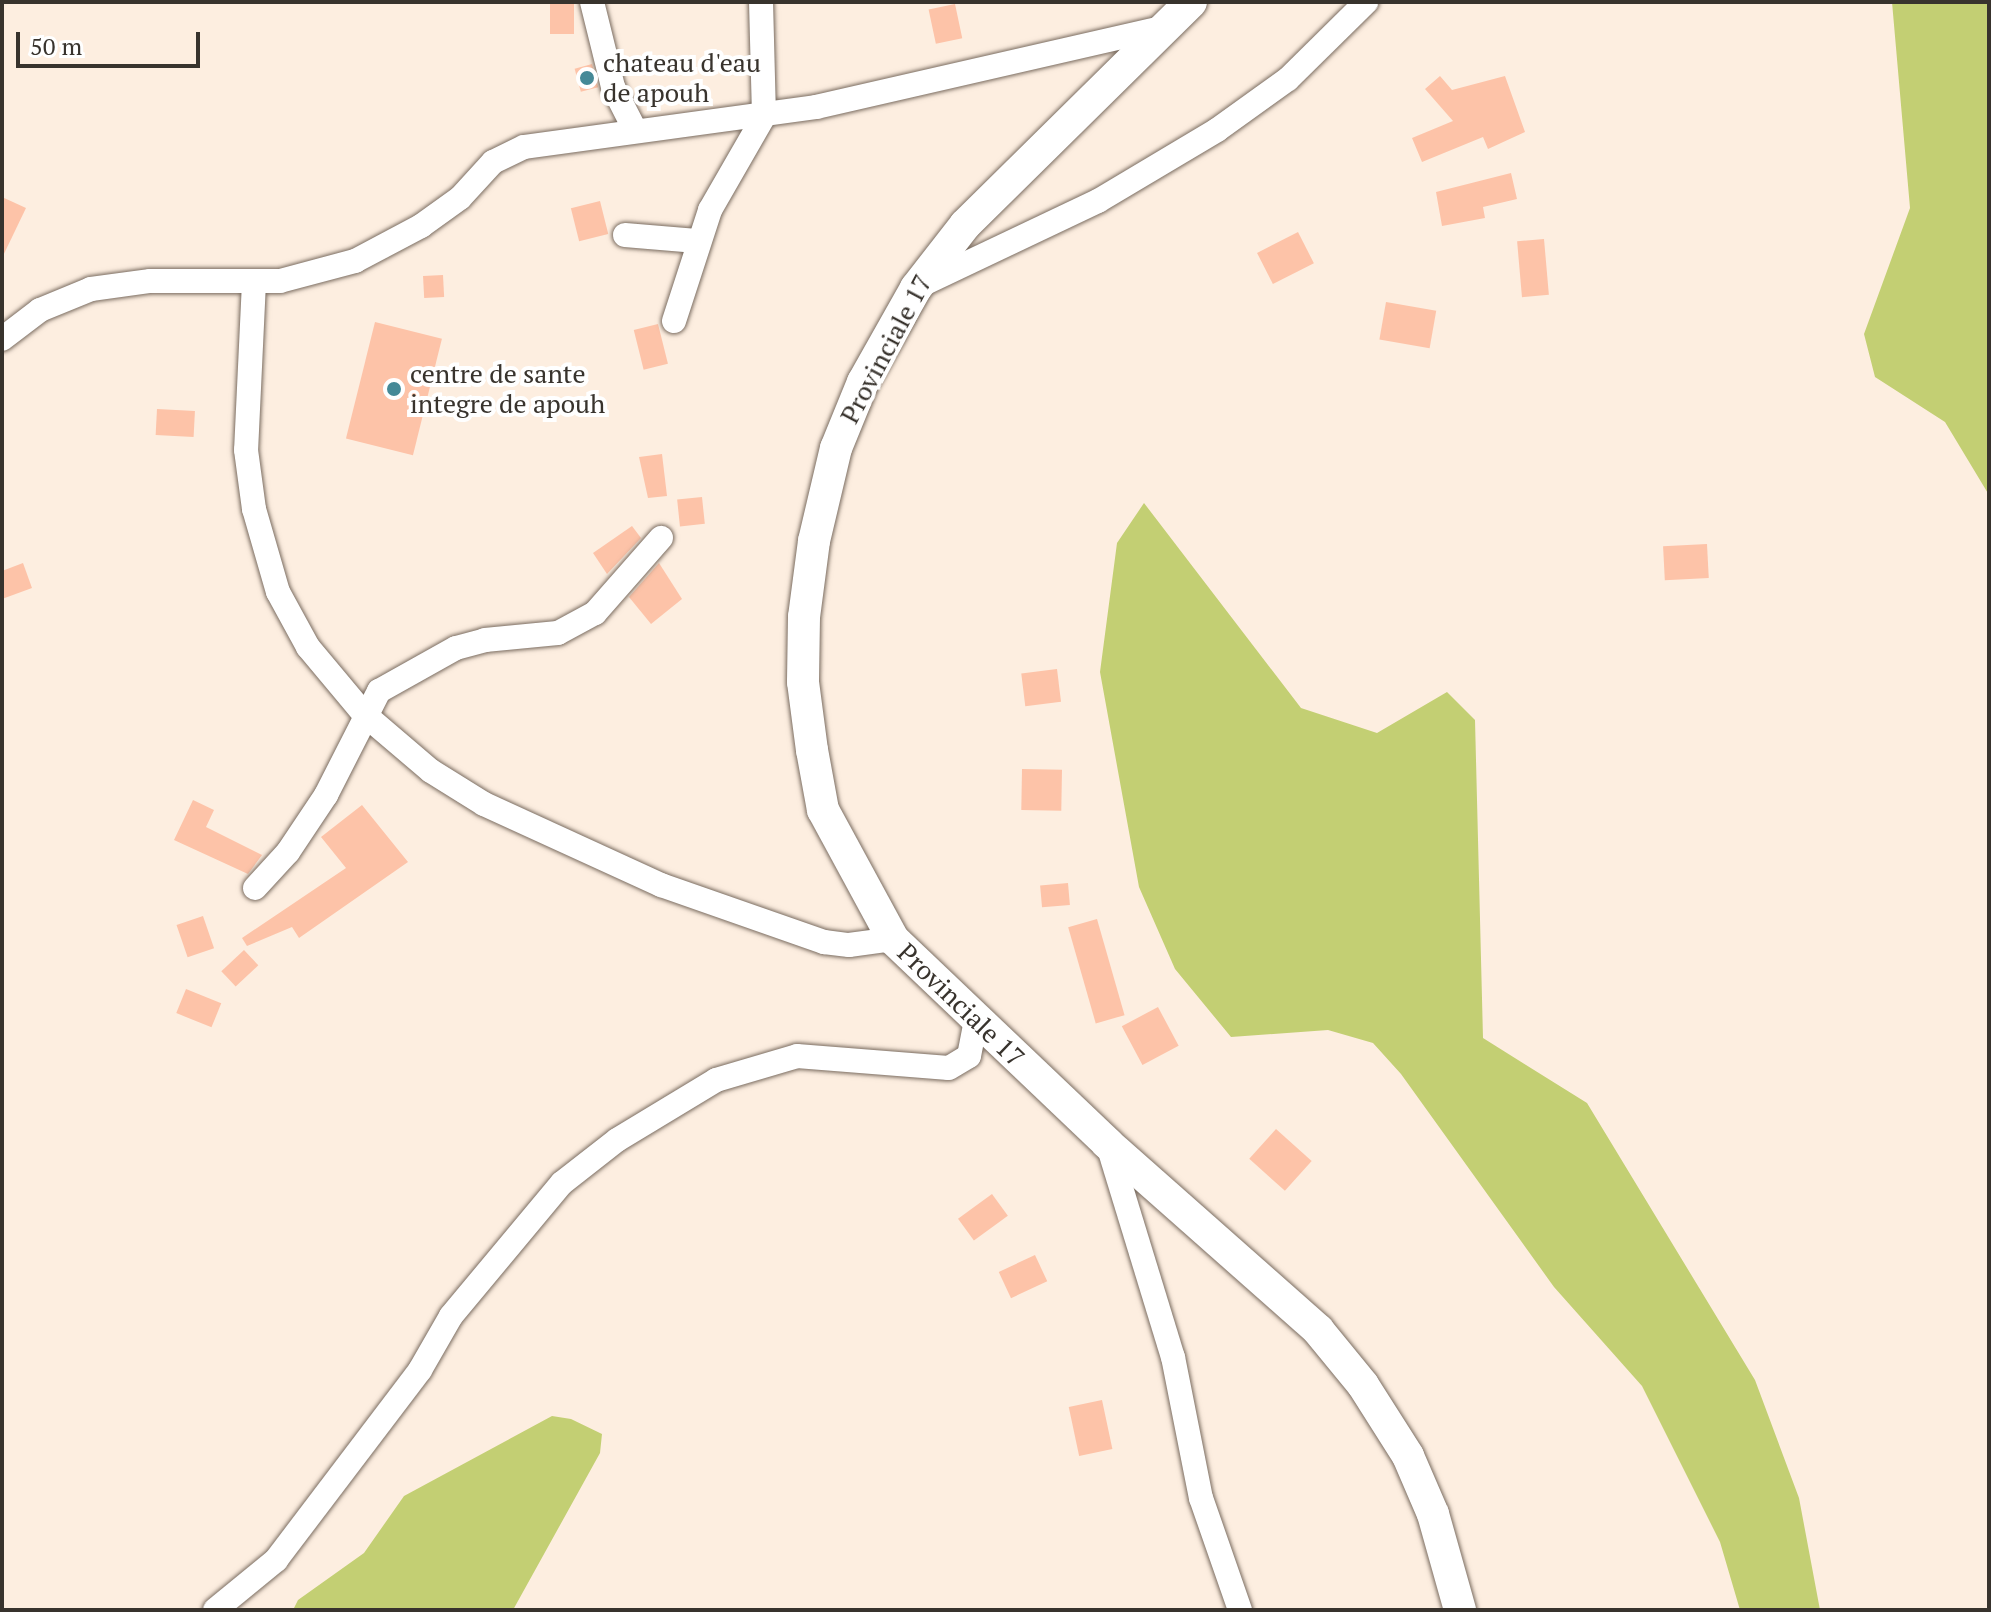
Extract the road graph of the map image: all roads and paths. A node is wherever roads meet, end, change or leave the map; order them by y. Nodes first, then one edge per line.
1 (592, 2) edge
2 (761, 2) edge
3 (1191, 2) edge
4 (1366, 2) edge
5 (1165, 27) junction
6 (764, 116) junction
7 (635, 130) junction
8 (625, 235) dead end
9 (697, 241) junction
10 (254, 282) junction
11 (916, 288) junction
12 (674, 321) dead end
13 (2, 339) edge
14 (661, 538) dead end
15 (364, 714) junction
16 (255, 888) dead end
17 (893, 939) junction
18 (976, 1020) junction
19 (1107, 1143) junction
20 (215, 1610) edge
21 (1240, 1610) edge
22 (1460, 1610) edge

1 - 7 street
2 - 6 street
3 - 5 main road, Provinciale 17
4 - 11 street
5 - 6 street
5 - 11 main road, Provinciale 17
6 - 7 street
6 - 9 street
7 - 10 street
8 - 9 street
9 - 12 street
10 - 13 street
10 - 15 street
11 - 17 main road, Provinciale 17
14 - 15 street
15 - 16 street
15 - 17 street
17 - 18 main road, Provinciale 17
18 - 19 main road, Provinciale 17
18 - 20 street
19 - 21 street
19 - 22 main road, Provinciale 17

